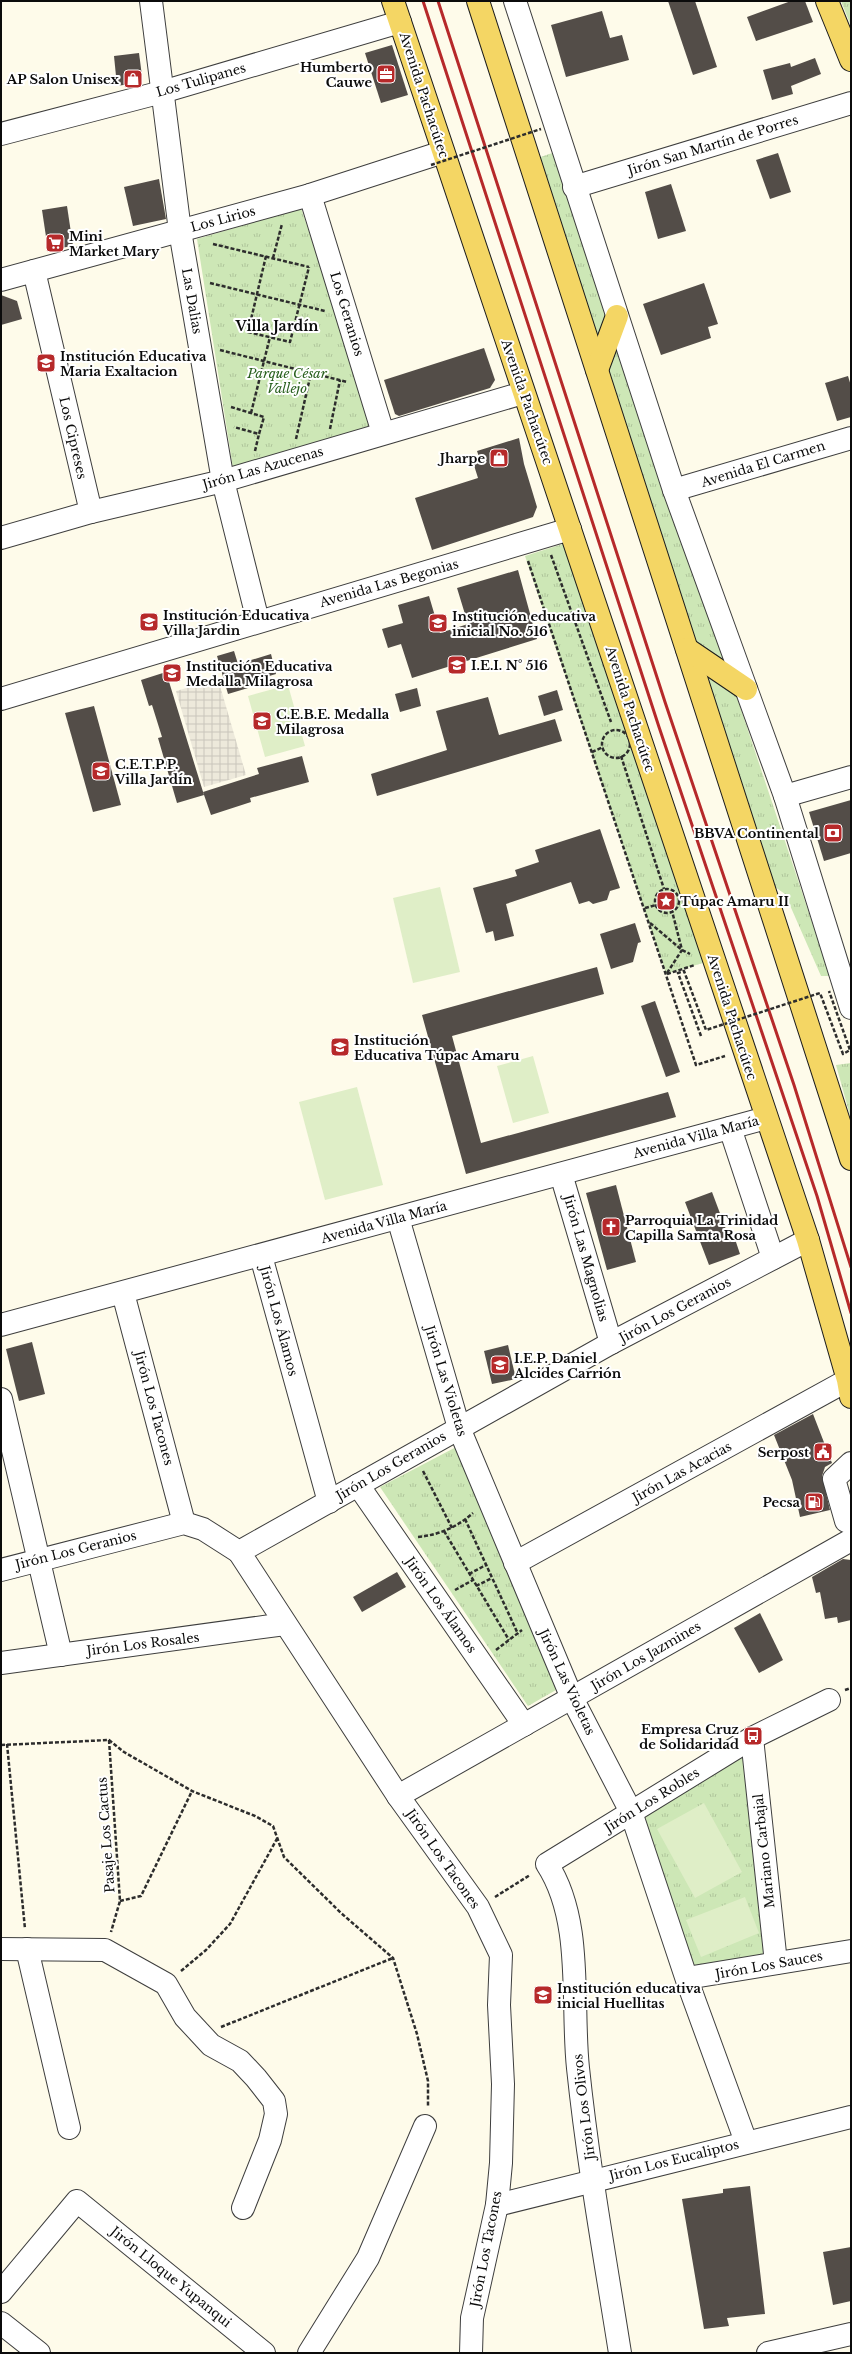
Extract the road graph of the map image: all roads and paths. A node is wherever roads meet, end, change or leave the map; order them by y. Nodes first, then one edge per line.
1 (150, 1) edge
2 (393, 1) edge
3 (478, 1) edge
4 (515, 1) edge
5 (827, 1) edge
6 (400, 22) junction
7 (851, 60) edge
8 (162, 92) junction
9 (850, 106) edge
10 (541, 129) dead end
11 (1, 134) edge
12 (437, 158) junction
13 (574, 187) junction
14 (310, 195) junction
15 (284, 216) dead end
16 (180, 231) junction
17 (266, 256) junction
18 (273, 258) junction
19 (309, 267) junction
20 (314, 268) dead end
21 (34, 271) junction
22 (1, 280) edge
23 (205, 282) dead end
24 (257, 294) junction
25 (299, 305) junction
26 (327, 312) dead end
27 (617, 316) junction
28 (270, 337) junction
29 (217, 356) dead end
30 (264, 361) junction
31 (597, 370) junction
32 (311, 373) junction
33 (340, 380) junction
34 (352, 384) dead end
35 (523, 393) junction
36 (225, 406) dead end
37 (251, 413) junction
38 (228, 425) dead end
39 (330, 430) dead end
40 (383, 433) junction
41 (259, 434) junction
42 (851, 438) edge
43 (296, 441) dead end
44 (255, 454) dead end
45 (223, 481) junction
46 (674, 490) junction
47 (91, 512) junction
48 (570, 529) junction
49 (1, 538) edge
50 (549, 549) dead end
51 (526, 556) dead end
52 (258, 621) junction
53 (687, 649) junction
54 (746, 689) junction
55 (1, 699) edge
56 (614, 730) junction
57 (603, 747) junction
58 (592, 752) junction
59 (621, 756) junction
60 (851, 776) edge
61 (785, 796) junction
62 (664, 889) junction
63 (656, 905) junction
64 (645, 908) junction
65 (672, 911) junction
66 (650, 922) junction
67 (682, 950) junction
68 (694, 956) dead end
69 (697, 964) dead end
70 (667, 974) junction
71 (829, 991) dead end
72 (851, 1008) edge
73 (723, 1018) dead end
74 (725, 1025) dead end
75 (701, 1036) dead end
76 (728, 1055) dead end
77 (766, 1118) junction
78 (730, 1128) junction
79 (851, 1159) edge
80 (561, 1174) junction
81 (398, 1218) junction
82 (808, 1240) junction
83 (261, 1256) junction
84 (773, 1258) junction
85 (123, 1293) junction
86 (1, 1326) edge
87 (611, 1343) junction
88 (850, 1389) edge
89 (1, 1399) edge
90 (459, 1428) junction
91 (851, 1463) edge
92 (428, 1465) dead end
93 (358, 1486) junction
94 (329, 1502) junction
95 (477, 1508) dead end
96 (465, 1520) junction
97 (184, 1523) junction
98 (851, 1523) edge
99 (452, 1528) junction
100 (444, 1531) junction
101 (851, 1540) edge
102 (420, 1543) dead end
103 (239, 1552) junction
104 (40, 1560) junction
105 (515, 1563) junction
106 (486, 1565) junction
107 (1, 1570) edge
108 (469, 1574) junction
109 (492, 1578) junction
110 (476, 1586) junction
111 (285, 1624) junction
112 (523, 1630) dead end
113 (518, 1634) junction
114 (509, 1640) junction
115 (493, 1652) dead end
116 (61, 1655) junction
117 (1, 1663) edge
118 (572, 1698) junction
119 (829, 1700) dead end
120 (524, 1725) junction
121 (752, 1738) junction
122 (109, 1740) junction
123 (7, 1744) junction
124 (1, 1745) edge
125 (192, 1791) junction
126 (398, 1796) junction
127 (631, 1812) junction
128 (278, 1837) junction
129 (547, 1864) junction
130 (120, 1901) junction
131 (478, 1907) junction
132 (1, 1949) edge
133 (27, 1949) junction
134 (105, 1950) junction
135 (851, 1951) edge
136 (393, 1958) junction
137 (776, 1964) junction
138 (687, 1978) junction
139 (166, 1984) junction
140 (202, 2035) junction
141 (851, 2117) edge
142 (425, 2126) joint
143 (69, 2128) dead end
144 (746, 2142) junction
145 (594, 2181) junction
146 (497, 2205) junction
147 (243, 2208) dead end
148 (1, 2292) edge
149 (1, 2323) edge
150 (851, 2334) edge
151 (39, 2353) edge
152 (264, 2353) edge
153 (309, 2353) edge
154 (471, 2353) edge
155 (620, 2353) edge
156 (768, 2353) edge

1 - 8 street, Las Dalias
2 - 6 main road, Avenida Pachacútec
3 - 31 main road
4 - 13 street
5 - 7 main road
6 - 8 street, Los Tulipanes
6 - 12 main road, Avenida Pachacútec
8 - 11 street, Los Tulipanes
8 - 16 street, Las Dalias
9 - 13 street, Jirón San Martín de Porres
10 - 12 path, bridge
12 - 14 street, Los Lirios
12 - 35 main road, Avenida Pachacútec
13 - 27 street
14 - 16 street, Los Lirios
14 - 40 street, Los Geranios
15 - 18 path
16 - 17 path
16 - 21 street, Los Lirios
16 - 45 street, Las Dalias
17 - 18 path
17 - 24 path
18 - 19 path
19 - 20 path
19 - 25 path
21 - 22 street, Los Lirios
21 - 47 street, Los Cipreses
23 - 24 path
24 - 25 path
24 - 28 path
25 - 26 path
25 - 28 path
27 - 31 main road
27 - 46 street
28 - 30 path
29 - 30 path
30 - 32 path
30 - 37 path
31 - 53 main road
32 - 33 path
32 - 43 path
33 - 34 path
33 - 39 path
35 - 40 street, Jirón Las Azucenas
35 - 48 main road, Avenida Pachacútec
36 - 37 path
37 - 41 path
38 - 41 path
40 - 45 street, Jirón Las Azucenas
41 - 44 path
42 - 46 street, Avenida El Carmen
45 - 47 street, Jirón Las Azucenas
45 - 52 street, Las Dalias
46 - 54 street
47 - 49 street, Jirón Las Azucenas
48 - 52 street, Avenida Las Begonias
48 - 77 main road, Avenida Pachacútec
50 - 56 path
51 - 58 path
52 - 55 street, Avenida Las Begonias
53 - 54 main road
53 - 79 main road
54 - 61 street
56 - 57 path
56 - 59 path
57 - 58 path
57 - 59 path
58 - 64 path
59 - 62 path
60 - 61 street
61 - 72 street
62 - 63 path
62 - 65 path
63 - 64 path
63 - 65 path
64 - 66 path
65 - 67 path
66 - 67 path
66 - 70 path
67 - 68 path
67 - 70 path
69 - 70 path
70 - 76 path
71 - 75 path, bridge
73 - 74 path
77 - 78 street, Avenida Villa María
77 - 82 main road, Avenida Pachacútec
78 - 80 street, Avenida Villa María
78 - 84 street
80 - 81 street, Avenida Villa María
80 - 87 street, Jirón Las Magnolias
81 - 83 street, Avenida Villa María
81 - 90 street, Jirón Las Violetas
82 - 84 street, Jirón Los Geranios
82 - 88 main road, Avenida Pachacútec
83 - 85 street, Avenida Villa María
83 - 94 street, Jirón Los Álamos
84 - 87 street, Jirón Los Geranios
85 - 86 street, Avenida Villa María
85 - 97 street, Jirón Los Tacones
87 - 90 street, Jirón Los Geranios
88 - 105 street, Jirón Las Acacias
89 - 104 street
90 - 93 street, Jirón Los Geranios
90 - 105 street, Jirón Las Violetas
91 - 98 street
92 - 99 path
93 - 94 street, Jirón Los Geranios
93 - 120 street, Jirón Los Álamos
94 - 103 street, Jirón Los Geranios
95 - 96 path
96 - 99 path
96 - 106 path
97 - 103 street
97 - 104 street, Jirón Los Geranios
99 - 100 path
100 - 102 path
100 - 108 path
101 - 118 street, Jirón Los Jazmines
103 - 111 street, Jirón Los Tacones
104 - 107 street, Jirón Los Geranios
104 - 116 street
105 - 118 street, Jirón Las Violetas
106 - 108 path
106 - 109 path
108 - 110 path
109 - 110 path
109 - 113 path
110 - 114 path
111 - 116 street, Jirón Los Rosales
111 - 126 street, Jirón Los Tacones
112 - 113 path
113 - 114 path
114 - 115 path
116 - 117 street, Jirón Los Rosales
118 - 120 street, Jirón Los Jazmines
118 - 127 street, Jirón Las Violetas
119 - 121 street, Jirón Los Robles
120 - 126 street, Jirón Los Jazmines
121 - 127 street, Jirón Los Robles
121 - 137 street, Mariano Carbajal
122 - 123 path
122 - 125 path
122 - 130 path, Pasaje Los Cactus
123 - 124 path
123 - 133 path
125 - 128 path
125 - 130 path
126 - 131 street, Jirón Los Tacones
127 - 129 street, Jirón Los Robles
127 - 138 street, Jirón Las Violetas
128 - 136 path
128 - 139 path
129 - 131 path
129 - 145 street, Jirón Los Olivos
130 - 134 path, Pasaje Los Cactus
131 - 146 street, Jirón Los Tacones
132 - 133 street
133 - 134 street
133 - 143 street
134 - 139 street
135 - 137 street, Jirón Los Sauces
136 - 140 path
136 - 142 path
137 - 138 street, Jirón Los Sauces
138 - 144 street, Jirón Las Violetas
139 - 140 street
140 - 147 street
141 - 144 street, Jirón Los Eucaliptos
142 - 153 street
144 - 145 street, Jirón Los Eucaliptos
145 - 146 street, Jirón Los Eucaliptos
145 - 155 street, Jirón Los Olivos
146 - 154 street, Jirón Los Tacones
148 - 152 street, Jirón Lloque Yupanqui
149 - 151 street
150 - 156 street

